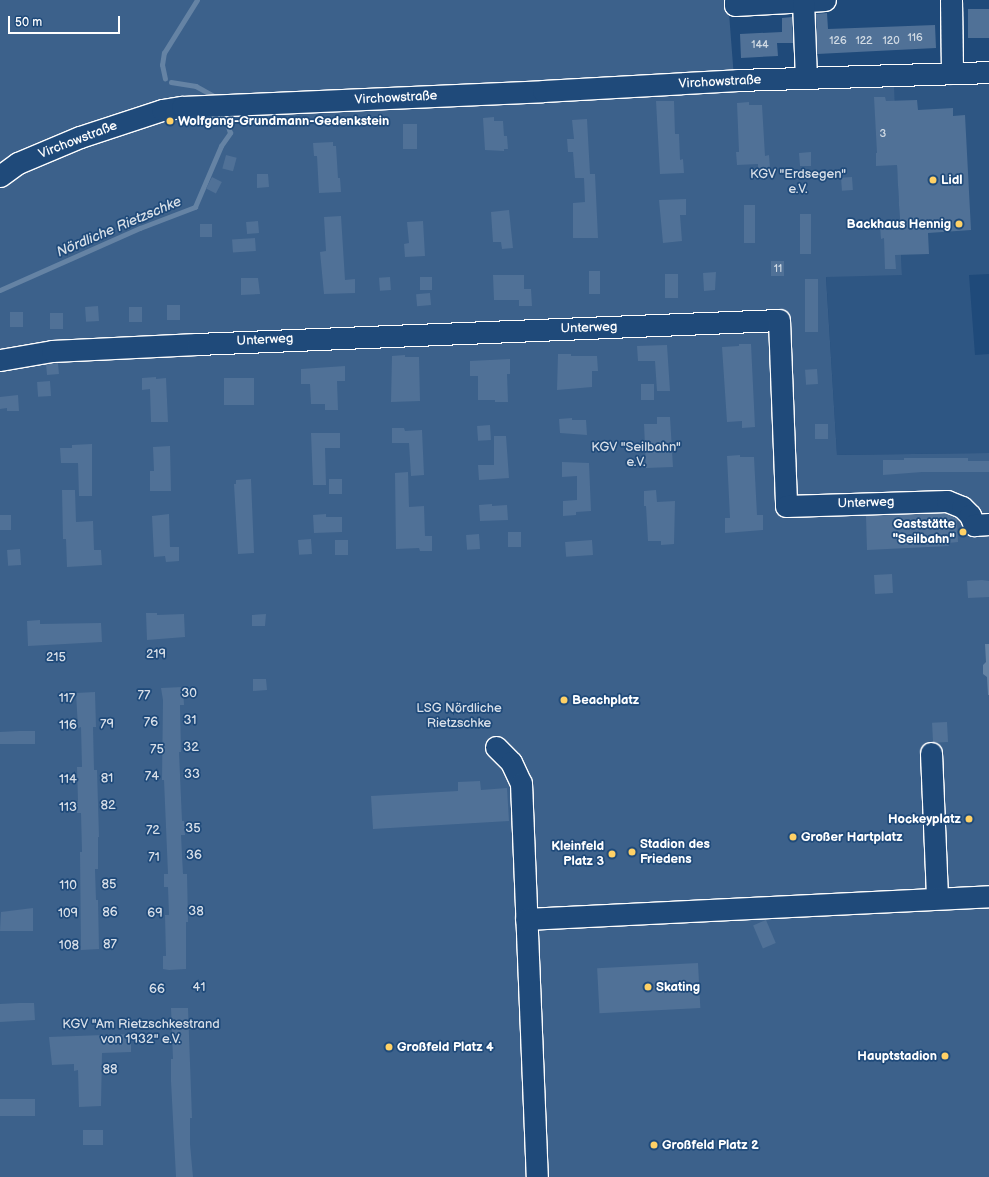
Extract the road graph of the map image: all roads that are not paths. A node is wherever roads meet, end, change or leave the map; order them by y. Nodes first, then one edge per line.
1 (735, 0) edge
2 (825, 0) edge
3 (951, 0) edge
4 (803, 1) junction
5 (989, 72) edge
6 (952, 73) junction
7 (806, 78) junction
8 (0, 176) edge
9 (0, 360) edge
10 (989, 524) edge
11 (496, 747) dead end
12 (931, 753) dead end
13 (989, 896) edge
14 (937, 898) junction
15 (526, 919) junction
16 (537, 1177) edge

1 - 4 street
2 - 4 street
3 - 6 street
4 - 7 street
5 - 6 street, Virchowstraße
6 - 7 street, Virchowstraße
7 - 8 street, Virchowstraße
9 - 10 street, Unterweg
11 - 15 street
12 - 14 street
13 - 14 street
14 - 15 street
15 - 16 street

